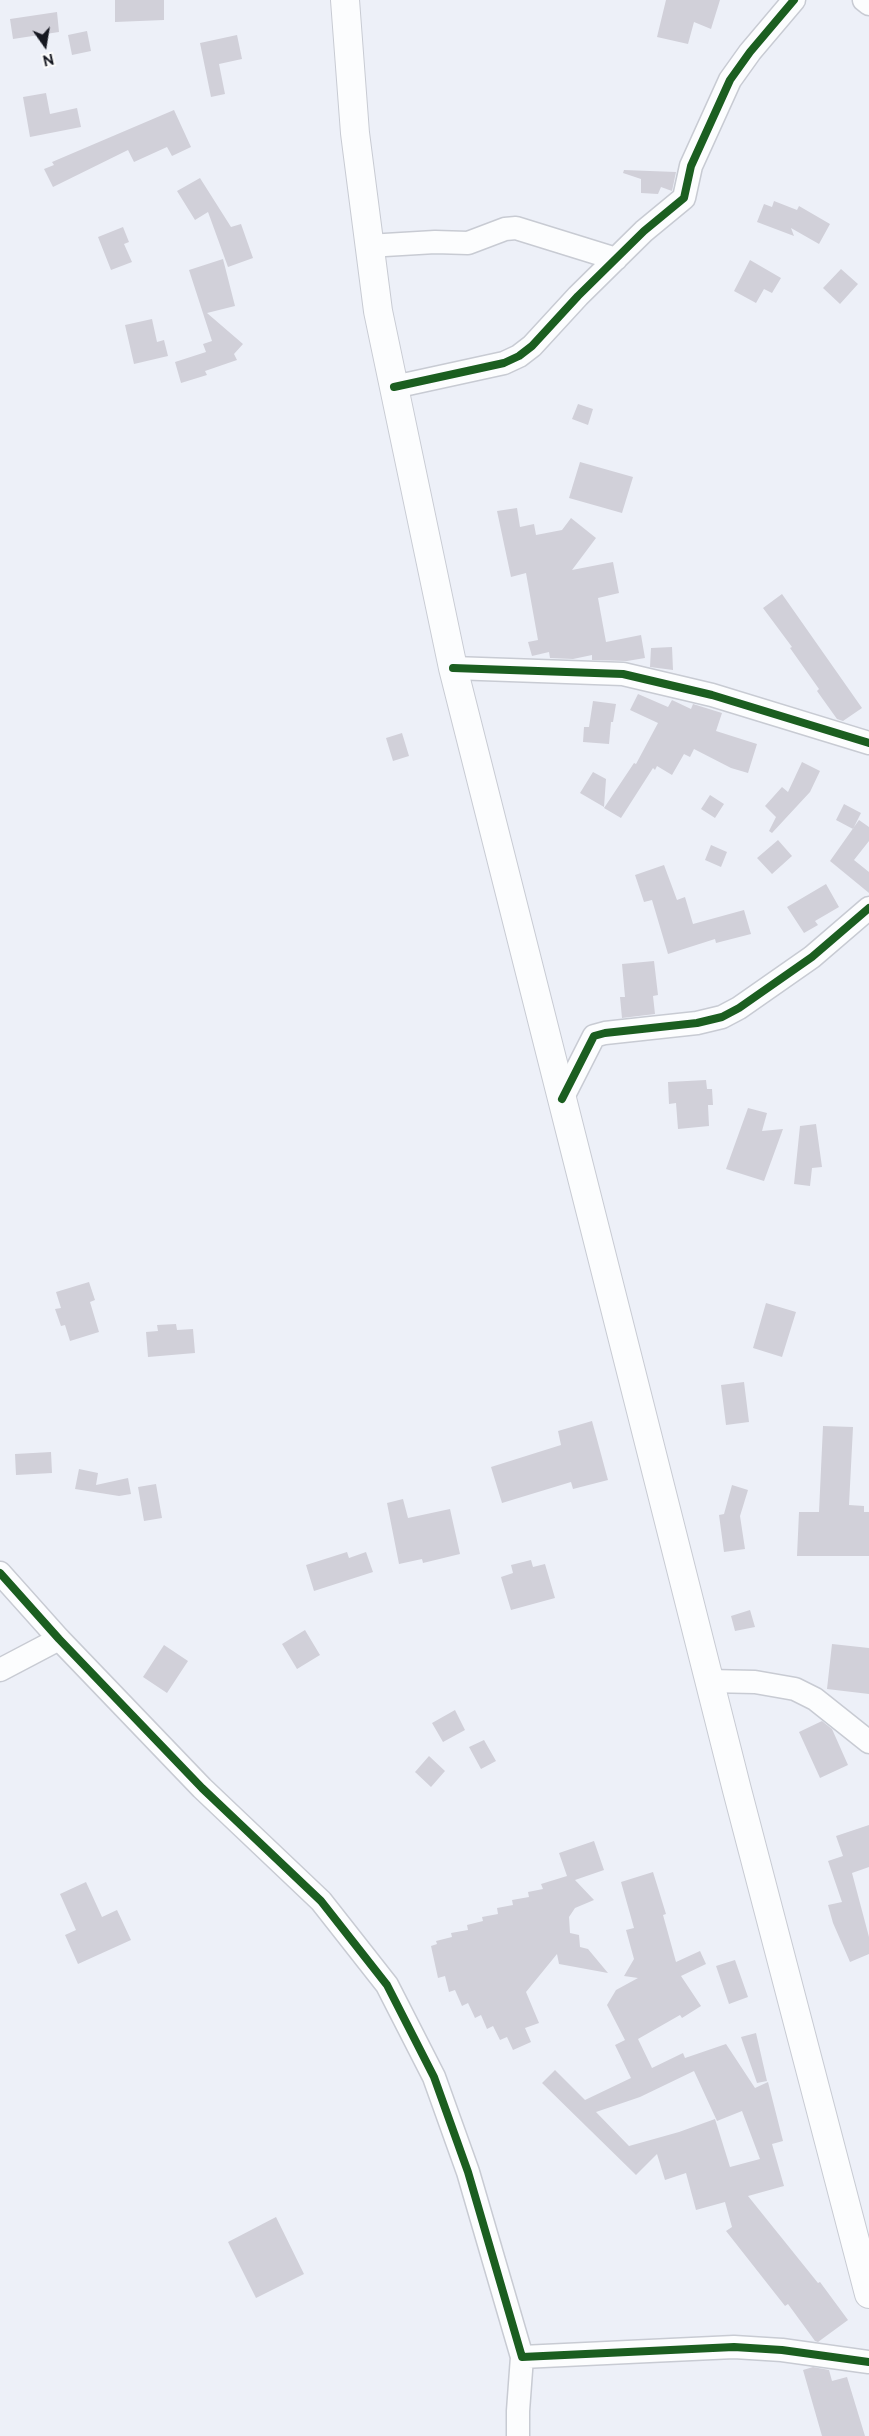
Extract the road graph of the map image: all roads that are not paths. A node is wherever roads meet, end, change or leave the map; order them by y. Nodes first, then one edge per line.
1 (345, 0) edge
2 (794, 0) edge
3 (864, 0) edge
4 (869, 4) edge
5 (368, 246) junction
6 (616, 260) junction
7 (394, 387) junction
8 (454, 668) junction
9 (869, 743) edge
10 (869, 908) edge
11 (562, 1099) junction
12 (0, 1573) edge
13 (59, 1639) junction
14 (0, 1670) edge
15 (709, 1681) junction
16 (869, 1742) edge
17 (869, 2294) edge
18 (522, 2357) junction
19 (869, 2362) edge
20 (518, 2436) edge

1 - 5 highway
2 - 6 street
3 - 4 street
5 - 6 street
5 - 7 highway
6 - 7 street
7 - 8 highway
8 - 9 street
8 - 11 highway
10 - 11 street
11 - 15 highway
12 - 13 street
13 - 14 street
13 - 18 street
15 - 16 street
15 - 17 highway
18 - 19 street
18 - 20 street

